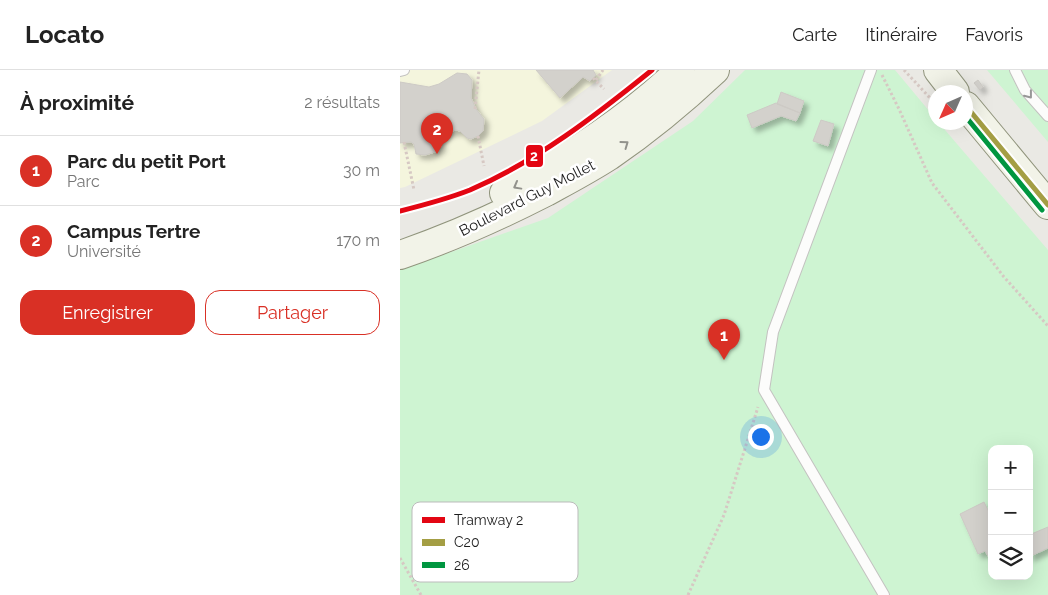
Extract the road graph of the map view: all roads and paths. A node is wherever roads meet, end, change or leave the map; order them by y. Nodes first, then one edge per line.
1 (404, 70) edge
2 (479, 70) edge
3 (604, 70) edge
4 (680, 70) edge
5 (715, 70) edge
6 (871, 70) edge
7 (880, 70) edge
8 (904, 70) edge
9 (938, 70) edge
10 (1015, 70) edge
11 (400, 71) edge
12 (950, 85) edge
13 (604, 89) dead end
14 (928, 96) edge
15 (475, 108) dead end
16 (973, 114) edge
17 (1048, 116) edge
18 (478, 136) dead end
19 (404, 142) dead end
20 (484, 166) dead end
21 (414, 190) dead end
22 (1048, 205) edge
23 (400, 239) edge
24 (400, 255) edge
25 (1048, 326) edge
26 (764, 390) junction
27 (400, 558) edge
28 (412, 579) edge
29 (414, 582) edge
30 (421, 595) edge
31 (688, 595) edge
32 (884, 595) edge

1 - 11 lane
2 - 15 path
3 - 13 path
4 -> 23 main road, Boulevard Guy Mollet
24 -> 5 main road, Boulevard Guy Mollet
6 - 26 lane
7 - 25 path
8 - 14 path
9 - 12 main road
10 -> 17 lane
16 - 22 main road
18 - 20 path
19 - 21 path
26 - 31 path
26 - 32 lane
27 - 28 path
29 - 30 path

